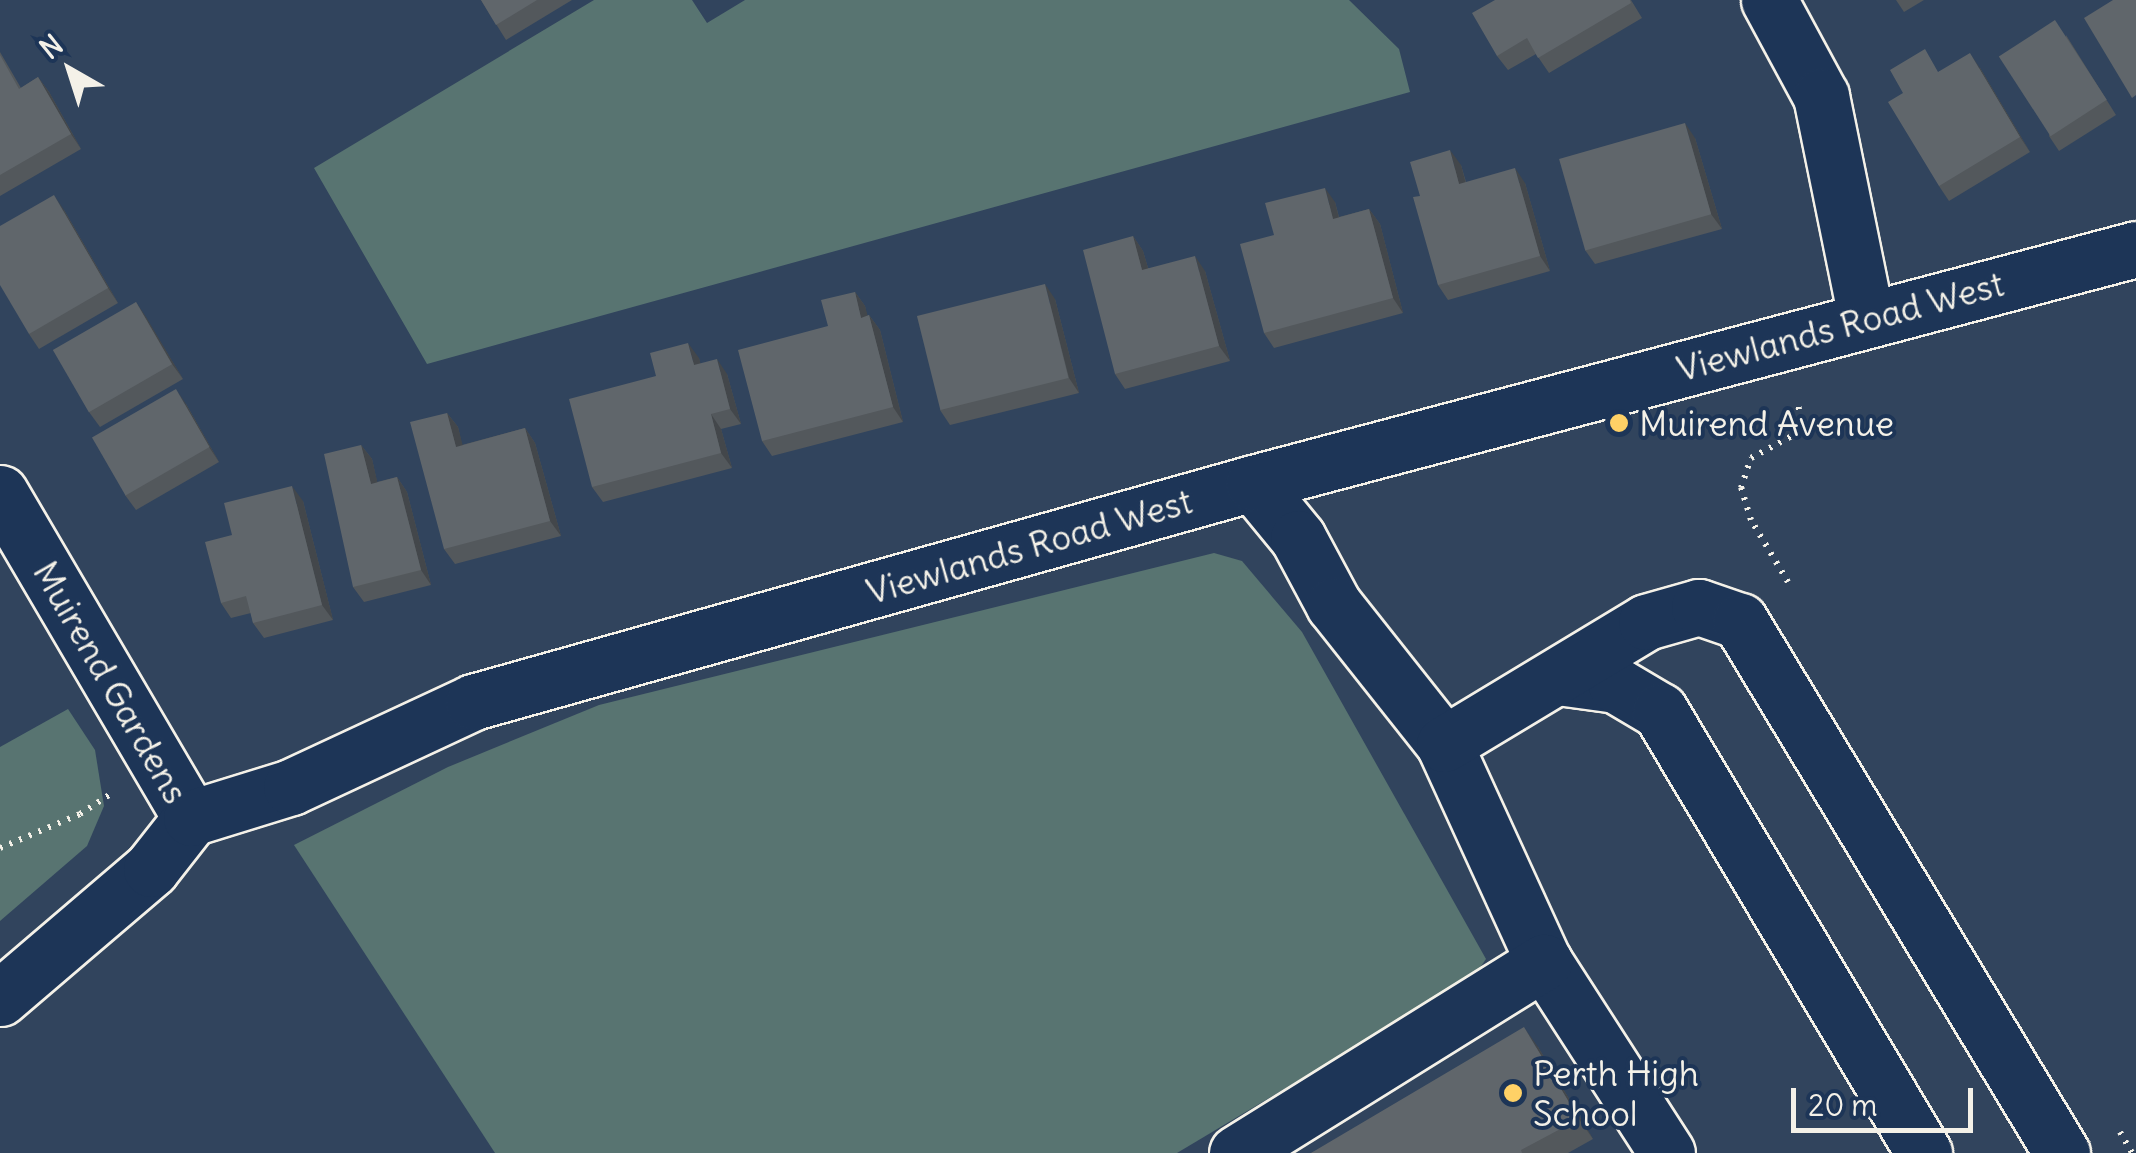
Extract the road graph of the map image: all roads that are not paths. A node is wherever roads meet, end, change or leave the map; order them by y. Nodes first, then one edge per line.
1 (1769, 0) edge
2 (2136, 249) edge
3 (1866, 318) junction
4 (1253, 483) junction
5 (0, 493) edge
6 (1558, 676) junction
7 (1444, 744) junction
8 (191, 818) junction
9 (1544, 962) junction
10 (0, 998) edge
11 (1237, 1153) edge
12 (1667, 1153) edge
13 (1924, 1153) edge
14 (2062, 1153) edge

1 - 3 street
2 - 3 street, Viewlands Road West
3 - 4 street, Viewlands Road West
4 - 7 street
4 - 8 street, Viewlands Road West
5 - 8 street, Muirend Gardens
6 - 7 street
6 - 13 street
6 - 14 street
7 - 9 street
8 - 10 street
9 - 11 street
9 - 12 street

